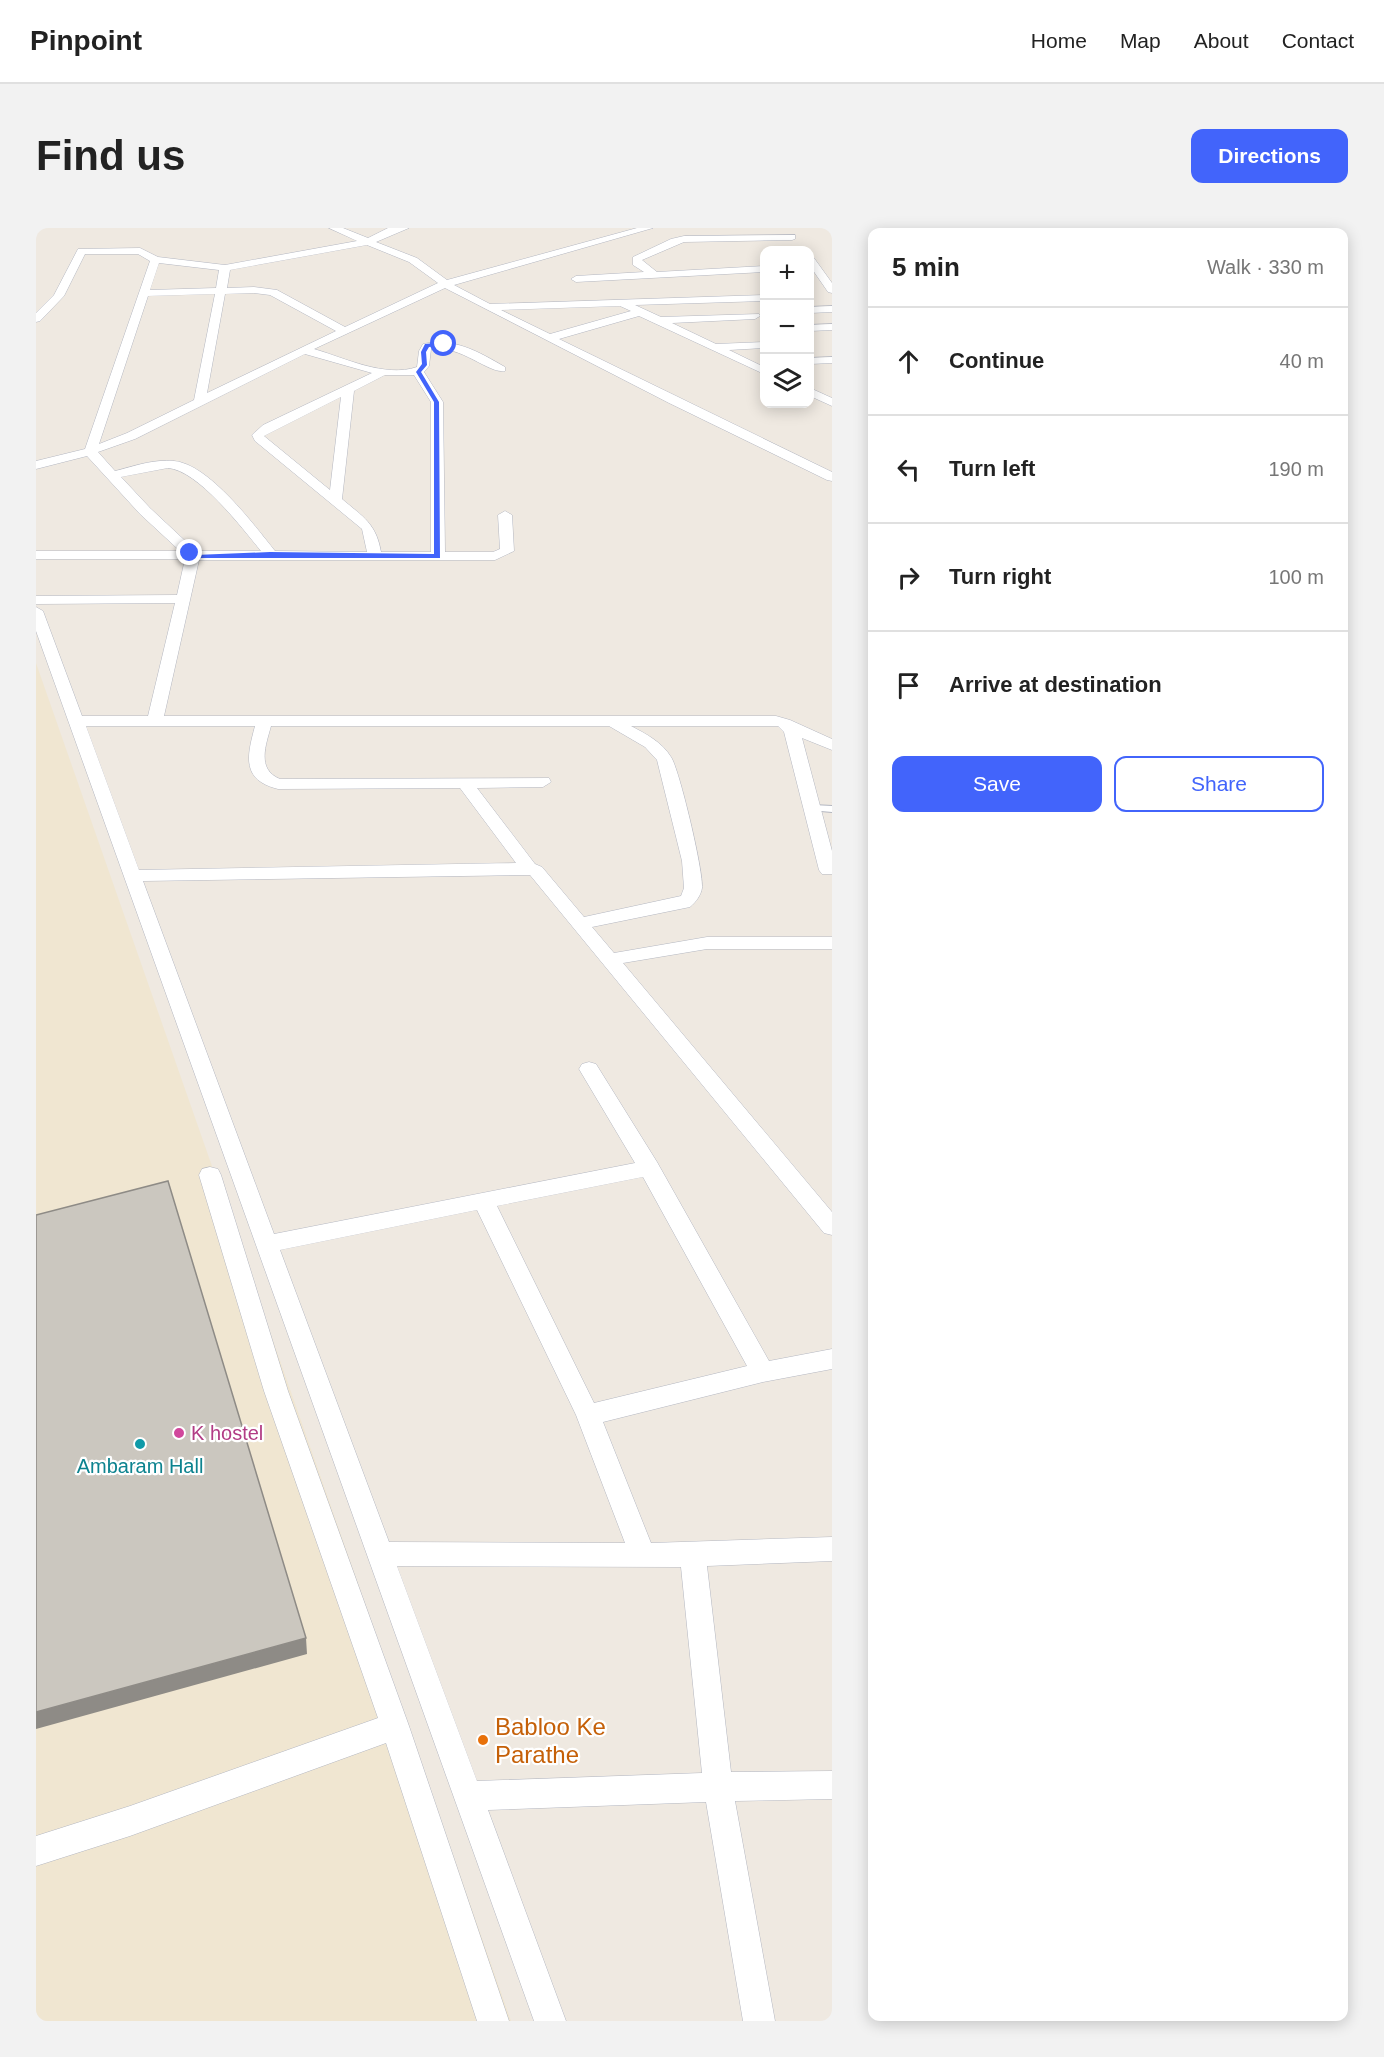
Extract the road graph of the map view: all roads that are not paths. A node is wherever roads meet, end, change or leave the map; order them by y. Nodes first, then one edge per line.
1 (334, 228) edge
2 (404, 228) edge
3 (648, 228) edge
4 (784, 228) edge
5 (368, 242) junction
6 (155, 260) junction
7 (814, 265) edge
8 (832, 266) edge
9 (225, 268) junction
10 (760, 269) edge
11 (814, 269) edge
12 (654, 274) junction
13 (576, 279) dead end
14 (445, 284) junction
15 (832, 290) edge
16 (221, 291) junction
17 (144, 293) junction
18 (760, 298) edge
19 (622, 303) junction
20 (487, 307) junction
21 (832, 309) edge
22 (814, 310) edge
23 (640, 312) junction
24 (37, 314) edge
25 (755, 316) dead end
26 (659, 321) junction
27 (832, 327) edge
28 (814, 328) edge
29 (345, 331) junction
30 (549, 338) junction
31 (760, 345) edge
32 (715, 347) junction
33 (303, 350) junction
34 (760, 364) edge
35 (751, 365) junction
36 (501, 369) dead end
37 (760, 369) edge
38 (383, 372) junction
39 (418, 372) junction
40 (348, 389) junction
41 (814, 394) edge
42 (200, 401) junction
43 (832, 402) edge
44 (90, 451) junction
45 (36, 465) edge
46 (829, 473) edge
47 (112, 475) junction
48 (335, 500) junction
49 (505, 515) dead end
50 (270, 554) junction
51 (36, 555) edge
52 (193, 556) junction
53 (375, 556) junction
54 (438, 556) junction
55 (184, 599) junction
56 (36, 600) edge
57 (36, 611) edge
58 (76, 721) junction
59 (155, 721) junction
60 (264, 721) junction
61 (614, 723) junction
62 (789, 726) junction
63 (832, 745) edge
64 (464, 782) junction
65 (543, 782) dead end
66 (813, 808) junction
67 (832, 809) edge
68 (529, 868) junction
69 (828, 870) dead end
70 (133, 876) junction
71 (581, 923) junction
72 (832, 943) edge
73 (610, 960) junction
74 (589, 1069) dead end
75 (649, 1168) junction
76 (210, 1175) dead end
77 (484, 1202) junction
78 (832, 1227) edge
79 (267, 1244) junction
80 (832, 1359) edge
81 (763, 1372) junction
82 (588, 1415) junction
83 (832, 1549) edge
84 (380, 1554) junction
85 (642, 1554) junction
86 (693, 1555) junction
87 (394, 1726) junction
88 (832, 1785) edge
89 (718, 1786) junction
90 (468, 1796) junction
91 (36, 1851) edge
92 (493, 2021) edge
93 (550, 2021) edge
94 (759, 2021) edge

1 - 5 street
2 - 5 street
3 - 14 street
4 - 12 street
5 - 9 street
5 - 14 street
6 - 9 street
6 - 17 street
6 - 24 street
7 - 8 street
9 - 16 street
10 - 12 street
11 - 15 street
12 - 13 street
14 - 20 street
14 - 29 street
16 - 17 street
16 - 29 street
16 - 42 street
17 - 44 street
18 - 19 street
19 - 20 street
19 - 23 street
20 - 30 street
21 - 22 street
23 - 26 street
23 - 30 street
25 - 26 street
26 - 32 street
27 - 28 street
29 - 33 street
30 - 46 street
31 - 32 street
32 - 35 street
33 - 38 street
33 - 42 street
34 - 35 street
35 - 37 street
36 - 39 street
38 - 39 street
38 - 40 street
39 - 54 street
40 - 48 street
40 - 48 street
41 - 43 street
42 - 44 street
44 - 45 street
44 - 47 street
47 - 50 street
47 - 52 street
48 - 53 street
49 - 54 street
50 - 52 street
50 - 53 street
51 - 52 street
52 - 55 street
53 - 54 street
55 - 56 street
55 - 59 street
57 - 58 street
58 - 59 street
58 - 70 street
59 - 60 street
60 - 61 street
60 - 64 street
61 - 62 street
61 - 71 street
62 - 63 street
62 - 66 street
64 - 65 street
64 - 68 street
66 - 67 lane
66 - 69 street
68 - 70 street
68 - 71 street
70 - 79 street
71 - 73 street
72 - 73 street
73 - 78 street
74 - 75 street
75 - 77 street
75 - 81 street
76 - 87 street
77 - 79 street
77 - 82 street
79 - 84 street
80 - 81 street
81 - 82 street
82 - 85 street
83 - 86 street
84 - 85 street
84 - 90 street
85 - 86 street
86 - 89 street
87 - 91 street
87 - 92 street
88 - 89 street
89 - 90 street
89 - 94 street
90 - 93 street

